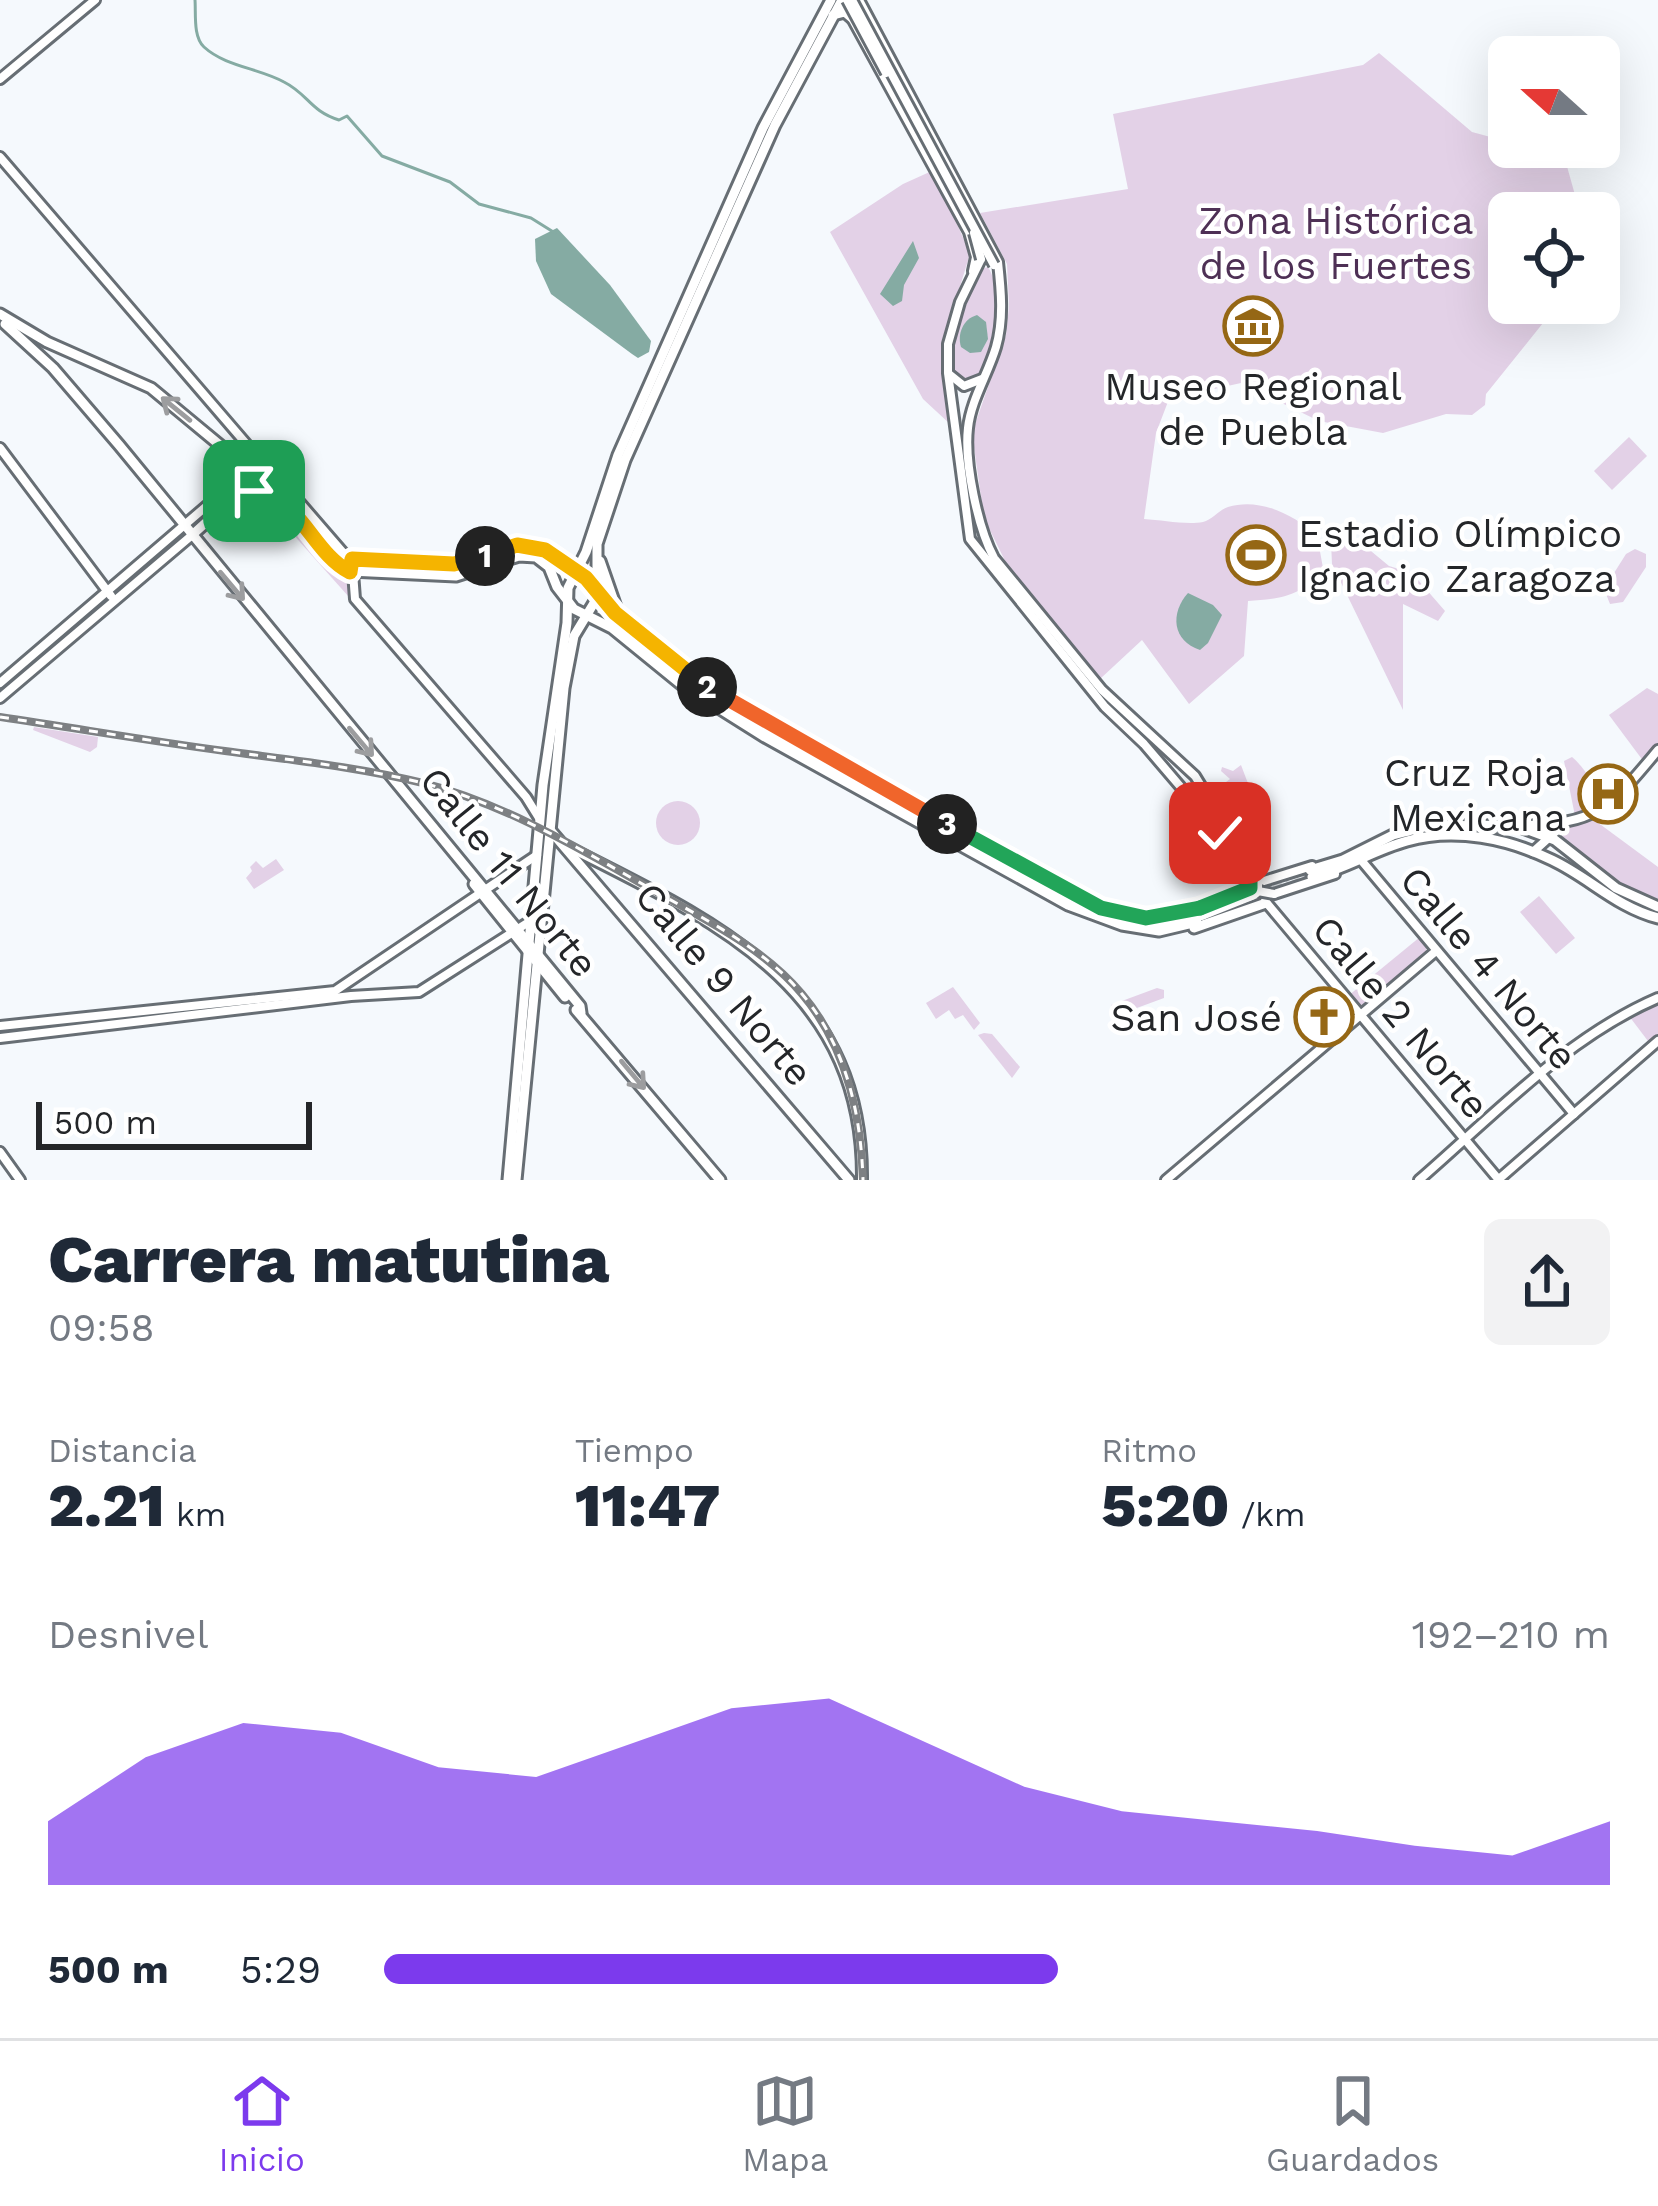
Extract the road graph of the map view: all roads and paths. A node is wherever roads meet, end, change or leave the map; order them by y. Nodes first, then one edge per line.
1 (95, 0) edge
2 (830, 0) edge
3 (849, 0) edge
4 (833, 15) junction
5 (867, 15) junction
6 (854, 21) junction
7 (878, 66) junction
8 (895, 67) junction
9 (0, 80) edge
10 (886, 80) junction
11 (942, 153) junction
12 (0, 157) edge
13 (928, 159) junction
14 (954, 174) junction
15 (941, 182) junction
16 (969, 284) junction
17 (1000, 298) junction
18 (1, 315) edge
19 (948, 373) junction
20 (986, 374) junction
21 (0, 448) edge
22 (274, 481) junction
23 (188, 531) junction
24 (597, 547) junction
25 (583, 559) junction
26 (561, 561) junction
27 (351, 565) junction
28 (576, 571) junction
29 (557, 587) junction
30 (598, 590) junction
31 (108, 592) junction
32 (115, 601) junction
33 (566, 601) junction
34 (589, 616) junction
35 (621, 618) junction
36 (567, 622) junction
37 (605, 623) junction
38 (573, 641) junction
39 (0, 683) edge
40 (0, 698) edge
41 (788, 719) dead end
42 (766, 723) junction
43 (1658, 749) edge
44 (1570, 822) junction
45 (1515, 824) junction
46 (1553, 825) junction
47 (545, 828) junction
48 (1547, 836) junction
49 (565, 846) junction
50 (1530, 850) junction
51 (538, 855) junction
52 (1361, 860) junction
53 (1344, 864) junction
54 (1311, 874) tunnel mouth
55 (483, 889) junction
56 (1261, 893) junction
57 (1658, 907) edge
58 (538, 915) junction
59 (1146, 918) junction
60 (1658, 918) edge
61 (516, 931) junction
62 (1159, 931) junction
63 (1436, 951) junction
64 (535, 954) junction
65 (338, 988) junction
66 (351, 996) junction
67 (1658, 998) edge
68 (1361, 1016) junction
69 (72, 1024) junction
70 (0, 1026) edge
71 (0, 1038) edge
72 (1658, 1041) edge
73 (1541, 1075) junction
74 (1574, 1114) junction
75 (1465, 1140) junction
76 (0, 1152) edge
77 (20, 1180) edge
78 (512, 1180) edge
79 (721, 1180) edge
80 (849, 1180) edge
81 (862, 1180) edge
82 (1166, 1180) edge
83 (1419, 1180) edge
84 (1499, 1180) edge

1 - 9 main road
2 - 25 main road
3 - 4 main road
3 - 5 main road
3 - 6 main road
3 - 16 main road, bridge
3 - 17 main road, bridge
4 - 6 main road
4 - 24 main road
5 - 6 main road
5 - 8 main road
6 - 7 main road
7 - 8 main road
7 - 10 main road
8 - 10 main road
8 - 11 main road
10 - 13 main road
11 - 13 main road
11 - 14 main road
12 - 22 main road
13 - 15 main road
14 - 15 main road
14 - 17 main road
15 - 16 main road
16 - 19 main road
17 - 20 main road
22 -> 18 main road
18 - 23 main road, Calle 11 Norte
19 - 20 main road
19 - 56 main road, Calle 2 Norte
20 - 53 main road
21 - 31 main road
22 - 23 main road
22 - 27 main road
23 - 27 main road
23 - 31 main road
23 - 32 main road
23 -> 55 main road, Calle 11 Norte
24 - 30 main road
24 - 35 main road
25 - 26 main road
25 - 28 main road
26 - 27 main road
26 - 28 main road
27 - 29 main road
27 - 47 main road, Calle 9 Norte
28 - 29 main road
28 - 30 main road
28 - 33 main road
29 - 33 main road
29 - 36 main road
30 - 34 main road
30 - 35 main road
31 - 32 main road
31 - 39 main road
32 - 40 main road
33 - 34 main road
33 - 36 main road
34 - 37 main road
34 - 38 main road
35 - 42 main road
36 - 47 main road
37 - 38 main road
37 - 62 main road
38 - 47 main road
41 - 42 main road
42 - 59 main road
43 - 44 main road
44 - 46 main road
44 - 48 main road
45 - 46 main road
45 - 48 main road
45 - 53 main road
46 - 48 main road
47 - 49 main road, Calle 9 Norte
47 - 51 main road
47 - 58 main road
48 - 50 main road
48 - 57 main road
49 - 80 main road, Calle 9 Norte
49 - 81 main road
50 - 52 main road
50 - 60 main road
51 - 55 main road
51 - 58 main road
52 - 53 main road
52 - 63 main road, Calle 4 Norte
53 - 54 main road
53 - 56 main road
55 - 61 main road, Calle 11 Norte
55 - 65 main road
56 - 59 main road
56 - 62 main road
56 - 68 main road, Calle 2 Norte
58 - 61 main road
58 - 64 main road
59 - 62 main road
61 - 64 main road, Calle 11 Norte
61 - 66 main road
63 - 68 main road
63 - 73 main road, Calle 4 Norte
64 - 78 main road
64 -> 79 main road, Calle 11 Norte
65 - 66 main road
65 - 69 main road
66 - 69 main road
67 - 73 main road
68 - 75 main road, Calle 2 Norte
68 - 82 main road
69 - 70 main road
69 - 71 main road
72 - 74 main road
73 - 74 main road, Calle 4 Norte
73 - 75 main road
74 - 84 main road
75 - 83 main road
75 - 84 main road, Calle 2 Norte
76 - 77 main road

